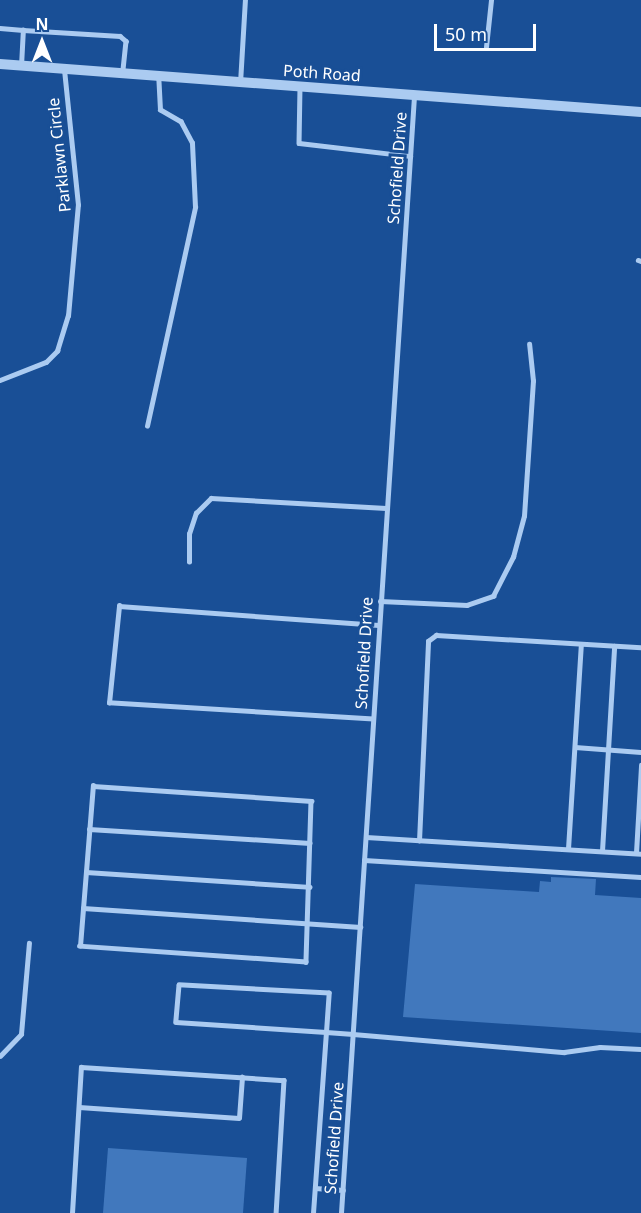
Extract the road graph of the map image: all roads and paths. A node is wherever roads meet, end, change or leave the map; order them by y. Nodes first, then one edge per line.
1 (245, 0) edge
2 (491, 0) edge
3 (0, 28) edge
4 (23, 30) junction
5 (486, 47) dead end
6 (0, 64) edge
7 (21, 66) junction
8 (64, 68) junction
9 (123, 73) junction
10 (158, 76) junction
11 (240, 82) junction
12 (300, 87) junction
13 (414, 95) junction
14 (641, 112) edge
15 (410, 156) junction
16 (529, 344) dead end
17 (0, 380) edge
18 (147, 426) dead end
19 (386, 508) junction
20 (189, 562) dead end
21 (380, 601) junction
22 (378, 625) junction
23 (581, 644) junction
24 (614, 646) junction
25 (641, 647) edge
26 (372, 719) junction
27 (575, 747) junction
28 (608, 750) junction
29 (641, 752) edge
30 (641, 765) edge
31 (89, 829) junction
32 (366, 837) junction
33 (419, 841) junction
34 (310, 843) junction
35 (568, 849) junction
36 (602, 851) junction
37 (638, 853) edge
38 (364, 861) junction
39 (86, 872) junction
40 (641, 877) edge
41 (309, 887) junction
42 (83, 908) junction
43 (308, 923) junction
44 (360, 927) junction
45 (29, 943) dead end
46 (326, 1032) junction
47 (353, 1034) junction
48 (641, 1049) edge
49 (0, 1056) edge
50 (242, 1077) junction
51 (79, 1107) junction
52 (315, 1188) junction
53 (343, 1190) junction
54 (72, 1213) edge
55 (276, 1213) edge
56 (313, 1213) edge
57 (341, 1213) edge

1 - 11 lane
2 - 5 lane
3 - 4 lane
4 - 7 lane
4 - 9 lane
6 - 7 street, Poth Road
7 - 8 street, Poth Road
8 - 9 street, Poth Road
8 - 17 lane, Parklawn Circle
9 - 10 street, Poth Road
10 - 11 street, Poth Road
10 - 18 lane
11 - 12 street, Poth Road
12 - 13 street, Poth Road
12 - 15 lane
13 - 14 street, Poth Road
13 - 15 lane, Schofield Drive
15 - 19 lane, Schofield Drive
16 - 21 lane
19 - 20 lane
19 - 21 lane, Schofield Drive
21 - 22 lane, Schofield Drive
22 - 26 lane, Schofield Drive
22 - 26 lane
23 - 24 lane
23 - 27 lane
23 - 33 lane
24 - 25 lane
24 - 28 lane
26 - 32 lane, Schofield Drive
27 - 28 lane
27 - 35 lane
28 - 29 lane
28 - 36 lane
30 - 37 lane
31 - 34 lane
31 - 34 lane
31 - 39 lane
32 - 33 lane
32 - 38 lane, Schofield Drive
33 - 35 lane
34 - 41 lane
35 - 36 lane
36 - 37 lane
38 - 40 lane
38 - 44 lane, Schofield Drive
39 - 41 lane
39 - 42 lane
41 - 43 lane
42 - 43 lane
42 - 43 lane
43 - 44 lane
44 - 47 lane, Schofield Drive
45 - 49 lane
46 - 46 lane
46 - 47 lane
46 - 52 lane
47 - 48 lane
47 - 53 lane, Schofield Drive
50 - 51 lane
50 - 51 lane
50 - 55 lane
51 - 54 lane
52 - 53 lane
52 - 56 lane
53 - 57 lane, Schofield Drive

